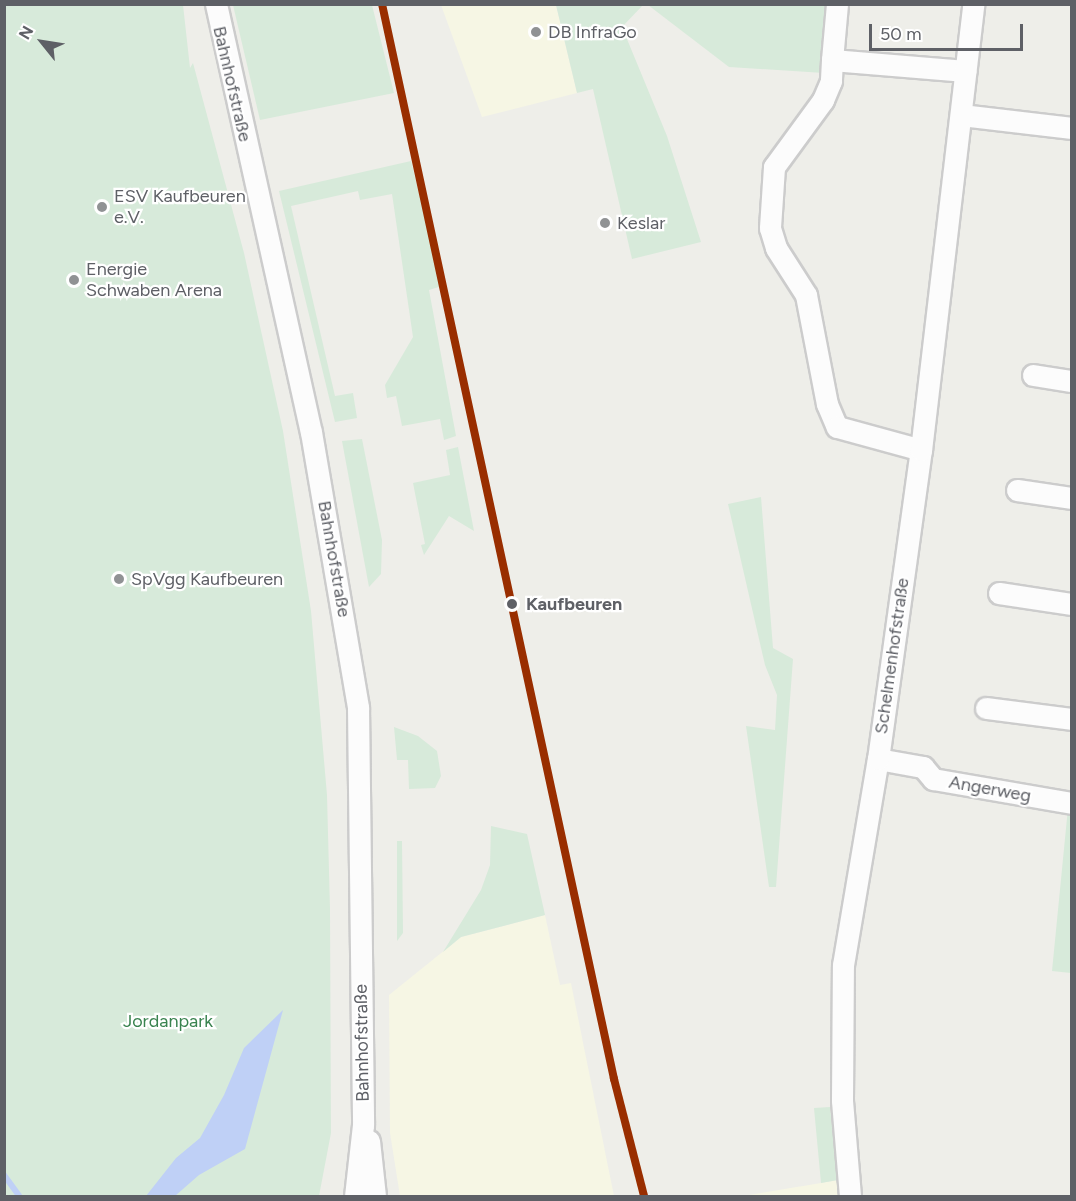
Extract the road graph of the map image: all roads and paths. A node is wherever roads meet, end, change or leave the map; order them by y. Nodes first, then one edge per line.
1 (216, 4) edge
2 (837, 4) edge
3 (973, 4) edge
4 (832, 60) junction
5 (966, 71) junction
6 (962, 115) junction
7 (1071, 128) edge
8 (1033, 375) dead end
9 (1071, 381) edge
10 (921, 450) junction
11 (1017, 490) dead end
12 (1071, 498) edge
13 (999, 593) dead end
14 (1071, 604) edge
15 (986, 708) dead end
16 (1071, 719) edge
17 (878, 759) junction
18 (1071, 803) edge
19 (363, 1125) junction
20 (355, 1197) edge
21 (375, 1197) edge
22 (850, 1197) edge

1 - 19 street, Bahnhofstraße
2 - 4 street
3 - 5 street, Schelmenhofstraße
4 - 5 street
4 - 10 street
5 - 6 street, Schelmenhofstraße
6 - 7 street
6 - 10 street, Schelmenhofstraße
8 - 9 street
10 - 17 street, Schelmenhofstraße
11 - 12 street
13 - 14 street
15 - 16 street
17 - 18 street, Angerweg
17 - 22 street, Schelmenhofstraße
19 - 20 street, Bahnhofstraße
19 - 21 street, Bahnhofstraße

